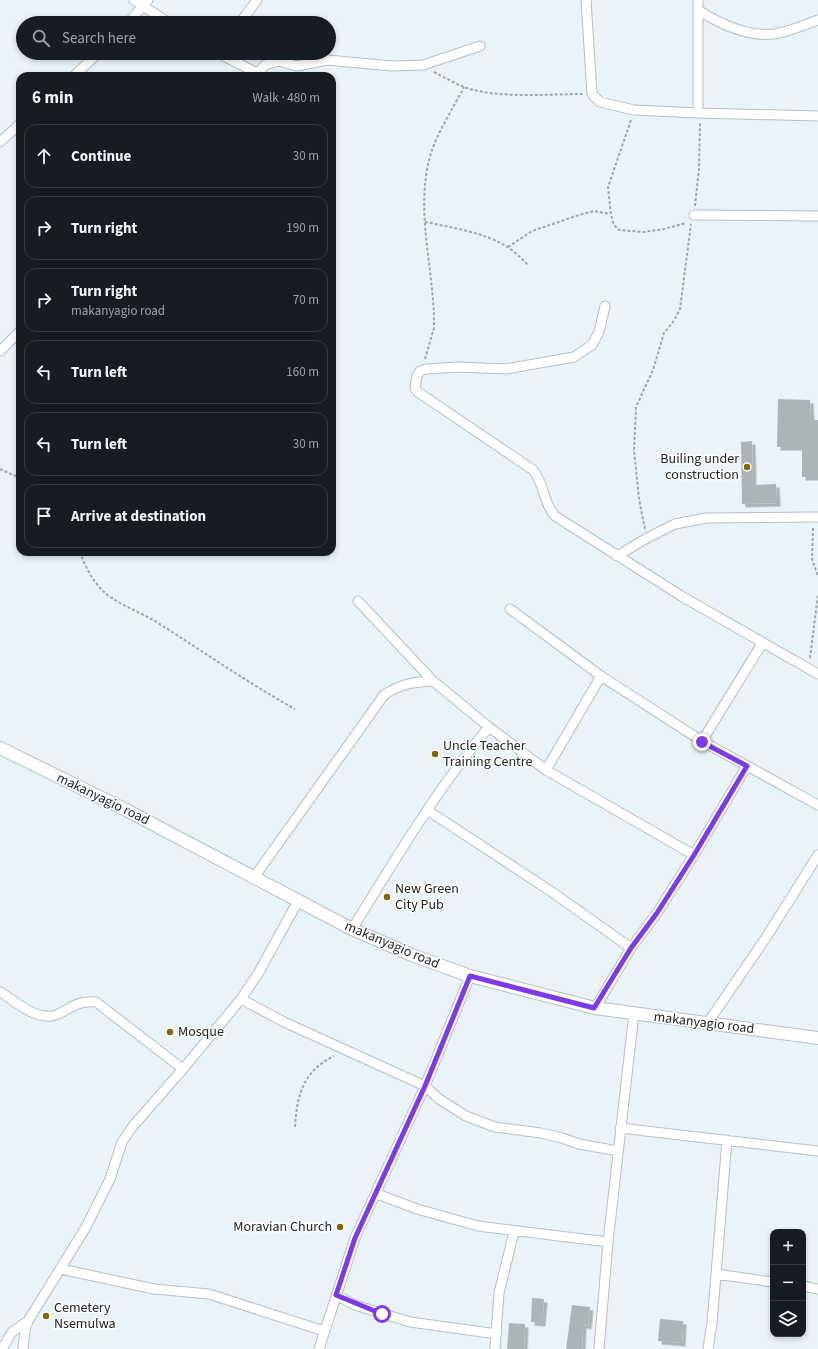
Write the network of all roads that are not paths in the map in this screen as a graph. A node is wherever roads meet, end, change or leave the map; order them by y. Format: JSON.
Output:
{"nodes":[{"id":1,"x":134,"y":0,"type":"edge"},
{"id":2,"x":257,"y":0,"type":"edge"},
{"id":3,"x":586,"y":0,"type":"edge"},
{"id":4,"x":698,"y":0,"type":"edge"},
{"id":5,"x":145,"y":3,"type":"edge"},
{"id":6,"x":698,"y":10,"type":"junction"},
{"id":7,"x":134,"y":16,"type":"edge"},
{"id":8,"x":161,"y":16,"type":"edge"},
{"id":9,"x":245,"y":16,"type":"edge"},
{"id":10,"x":818,"y":20,"type":"edge"},
{"id":11,"x":480,"y":46,"type":"dead end"},
{"id":12,"x":91,"y":60,"type":"edge"},
{"id":13,"x":231,"y":60,"type":"edge"},
{"id":14,"x":327,"y":60,"type":"edge"},
{"id":15,"x":327,"y":60,"type":"edge"},
{"id":16,"x":78,"y":72,"type":"edge"},
{"id":17,"x":252,"y":72,"type":"edge"},
{"id":18,"x":258,"y":72,"type":"edge"},
{"id":19,"x":699,"y":114,"type":"junction"},
{"id":20,"x":818,"y":116,"type":"edge"},
{"id":21,"x":16,"y":128,"type":"edge"},
{"id":22,"x":0,"y":142,"type":"edge"},
{"id":23,"x":694,"y":215,"type":"road end"},
{"id":24,"x":818,"y":216,"type":"edge"},
{"id":25,"x":605,"y":306,"type":"dead end"},
{"id":26,"x":16,"y":336,"type":"edge"},
{"id":27,"x":0,"y":351,"type":"edge"},
{"id":28,"x":816,"y":517,"type":"edge"},
{"id":29,"x":617,"y":556,"type":"junction"},
{"id":30,"x":358,"y":601,"type":"dead end"},
{"id":31,"x":510,"y":610,"type":"dead end"},
{"id":32,"x":763,"y":642,"type":"junction"},
{"id":33,"x":818,"y":674,"type":"edge"},
{"id":34,"x":601,"y":676,"type":"junction"},
{"id":35,"x":432,"y":680,"type":"junction"},
{"id":36,"x":489,"y":727,"type":"junction"},
{"id":37,"x":702,"y":742,"type":"junction"},
{"id":38,"x":0,"y":748,"type":"edge"},
{"id":39,"x":747,"y":766,"type":"junction"},
{"id":40,"x":546,"y":770,"type":"junction"},
{"id":41,"x":818,"y":804,"type":"edge"},
{"id":42,"x":427,"y":810,"type":"junction"},
{"id":43,"x":694,"y":855,"type":"junction"},
{"id":44,"x":818,"y":856,"type":"edge"},
{"id":45,"x":255,"y":876,"type":"junction"},
{"id":46,"x":298,"y":901,"type":"junction"},
{"id":47,"x":352,"y":929,"type":"junction"},
{"id":48,"x":631,"y":948,"type":"junction"},
{"id":49,"x":470,"y":976,"type":"junction"},
{"id":50,"x":0,"y":992,"type":"edge"},
{"id":51,"x":241,"y":999,"type":"junction"},
{"id":52,"x":594,"y":1008,"type":"junction"},
{"id":53,"x":634,"y":1013,"type":"junction"},
{"id":54,"x":707,"y":1024,"type":"junction"},
{"id":55,"x":818,"y":1038,"type":"edge"},
{"id":56,"x":183,"y":1070,"type":"junction"},
{"id":57,"x":425,"y":1086,"type":"junction"},
{"id":58,"x":620,"y":1128,"type":"junction"},
{"id":59,"x":727,"y":1140,"type":"junction"},
{"id":60,"x":618,"y":1151,"type":"junction"},
{"id":61,"x":818,"y":1151,"type":"edge"},
{"id":62,"x":377,"y":1194,"type":"junction"},
{"id":63,"x":514,"y":1232,"type":"junction"},
{"id":64,"x":608,"y":1242,"type":"junction"},
{"id":65,"x":62,"y":1269,"type":"junction"},
{"id":66,"x":716,"y":1274,"type":"junction"},
{"id":67,"x":770,"y":1282,"type":"edge"},
{"id":68,"x":806,"y":1287,"type":"edge"},
{"id":69,"x":818,"y":1289,"type":"edge"},
{"id":70,"x":336,"y":1295,"type":"junction"},
{"id":71,"x":28,"y":1321,"type":"junction"},
{"id":72,"x":324,"y":1331,"type":"junction"},
{"id":73,"x":496,"y":1334,"type":"junction"},
{"id":74,"x":2,"y":1349,"type":"edge"},
{"id":75,"x":23,"y":1349,"type":"edge"},
{"id":76,"x":319,"y":1349,"type":"edge"},
{"id":77,"x":495,"y":1349,"type":"edge"},
{"id":78,"x":599,"y":1349,"type":"edge"},
{"id":79,"x":708,"y":1349,"type":"edge"}],
"edges":[{"from":1,"to":5,"type":"street"},
{"from":2,"to":9,"type":"street"},
{"from":3,"to":19,"type":"street"},
{"from":4,"to":6,"type":"street"},
{"from":5,"to":7,"type":"street"},
{"from":5,"to":8,"type":"street"},
{"from":6,"to":10,"type":"street"},
{"from":6,"to":19,"type":"street"},
{"from":11,"to":14,"type":"street"},
{"from":12,"to":16,"type":"street"},
{"from":13,"to":17,"type":"street"},
{"from":15,"to":18,"type":"street"},
{"from":19,"to":20,"type":"street"},
{"from":21,"to":22,"type":"street"},
{"from":23,"to":24,"type":"street"},
{"from":25,"to":29,"type":"street"},
{"from":26,"to":27,"type":"street"},
{"from":28,"to":29,"type":"street"},
{"from":29,"to":32,"type":"street"},
{"from":30,"to":35,"type":"street"},
{"from":31,"to":34,"type":"street"},
{"from":32,"to":33,"type":"street"},
{"from":32,"to":37,"type":"street"},
{"from":34,"to":37,"type":"street"},
{"from":34,"to":40,"type":"street"},
{"from":35,"to":36,"type":"street"},
{"from":35,"to":45,"type":"street"},
{"from":36,"to":40,"type":"street"},
{"from":36,"to":42,"type":"street"},
{"from":37,"to":39,"type":"street"},
{"from":38,"to":45,"type":"street","name":"makanyagio road"},
{"from":39,"to":41,"type":"street"},
{"from":39,"to":43,"type":"street"},
{"from":40,"to":43,"type":"street"},
{"from":42,"to":47,"type":"street"},
{"from":42,"to":48,"type":"street"},
{"from":43,"to":48,"type":"street"},
{"from":44,"to":54,"type":"street"},
{"from":45,"to":46,"type":"street","name":"makanyagio road"},
{"from":46,"to":47,"type":"street","name":"makanyagio road"},
{"from":46,"to":51,"type":"street"},
{"from":47,"to":49,"type":"street","name":"makanyagio road"},
{"from":48,"to":52,"type":"street"},
{"from":49,"to":52,"type":"street","name":"makanyagio road"},
{"from":49,"to":57,"type":"street"},
{"from":50,"to":56,"type":"street"},
{"from":51,"to":56,"type":"street"},
{"from":51,"to":57,"type":"street"},
{"from":52,"to":53,"type":"street","name":"makanyagio road"},
{"from":53,"to":54,"type":"street","name":"makanyagio road"},
{"from":53,"to":58,"type":"street"},
{"from":54,"to":55,"type":"street","name":"makanyagio road"},
{"from":56,"to":65,"type":"street"},
{"from":57,"to":60,"type":"street"},
{"from":57,"to":62,"type":"street"},
{"from":58,"to":59,"type":"street"},
{"from":58,"to":60,"type":"street"},
{"from":59,"to":61,"type":"street"},
{"from":59,"to":66,"type":"street"},
{"from":60,"to":64,"type":"street"},
{"from":62,"to":63,"type":"street"},
{"from":62,"to":70,"type":"street"},
{"from":63,"to":64,"type":"street"},
{"from":63,"to":73,"type":"street"},
{"from":64,"to":78,"type":"street"},
{"from":65,"to":71,"type":"street"},
{"from":65,"to":72,"type":"street"},
{"from":66,"to":67,"type":"street"},
{"from":66,"to":79,"type":"street"},
{"from":68,"to":69,"type":"street"},
{"from":70,"to":72,"type":"street"},
{"from":70,"to":73,"type":"street"},
{"from":71,"to":74,"type":"street"},
{"from":71,"to":75,"type":"street"},
{"from":72,"to":76,"type":"street"},
{"from":73,"to":77,"type":"street"}]}
